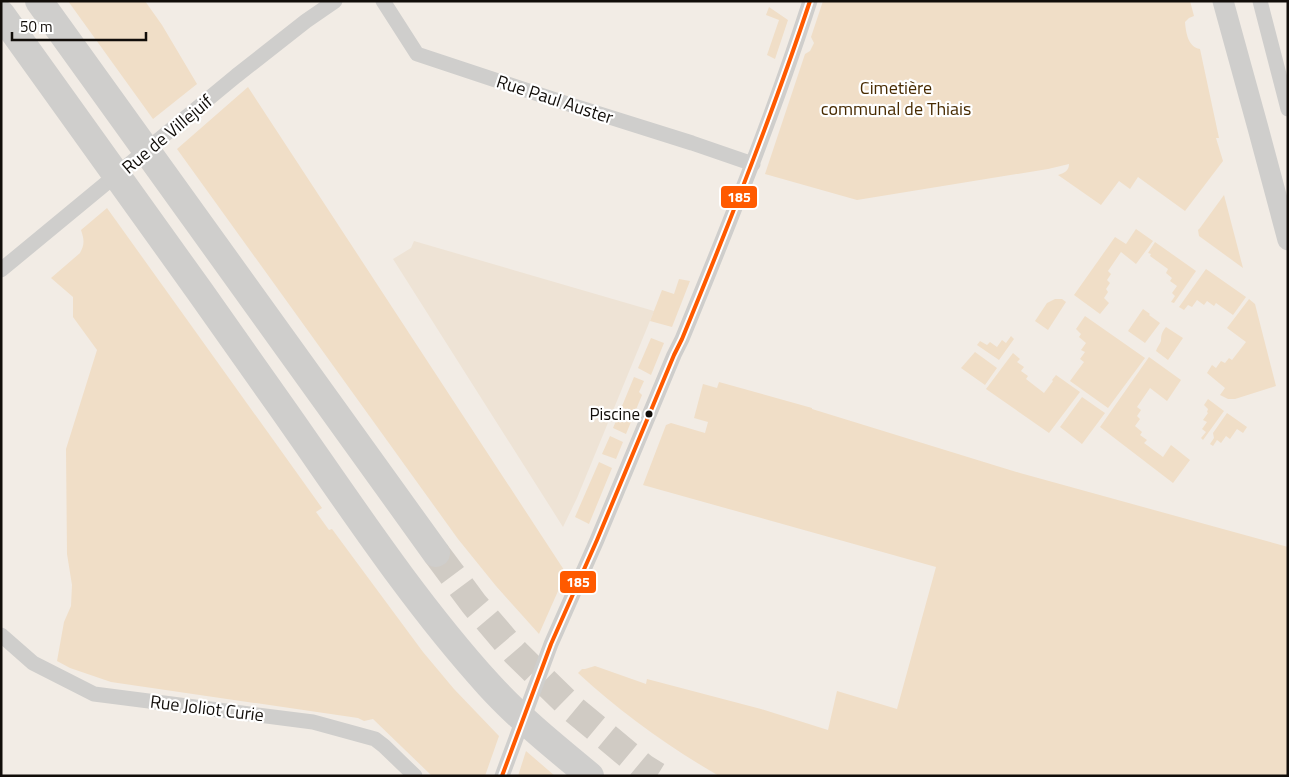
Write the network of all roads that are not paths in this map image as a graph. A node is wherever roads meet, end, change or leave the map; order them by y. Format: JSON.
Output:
{"nodes":[{"id":1,"x":39,"y":1,"type":"edge"},
{"id":2,"x":336,"y":1,"type":"edge"},
{"id":3,"x":383,"y":1,"type":"edge"},
{"id":4,"x":810,"y":1,"type":"edge"},
{"id":5,"x":1223,"y":1,"type":"edge"},
{"id":6,"x":1260,"y":1,"type":"edge"},
{"id":7,"x":318,"y":6,"type":"edge"},
{"id":8,"x":1,"y":14,"type":"edge"},
{"id":9,"x":1288,"y":109,"type":"edge"},
{"id":10,"x":753,"y":164,"type":"junction"},
{"id":11,"x":1288,"y":240,"type":"edge"},
{"id":12,"x":1,"y":270,"type":"edge"},
{"id":13,"x":436,"y":553,"type":"tunnel mouth"},
{"id":14,"x":1,"y":636,"type":"edge"},
{"id":15,"x":415,"y":776,"type":"edge"},
{"id":16,"x":502,"y":776,"type":"edge"},
{"id":17,"x":590,"y":776,"type":"edge"}],
"edges":[{"from":1,"to":13,"type":"highway"},
{"from":2,"to":7,"type":"street","name":"Rue de Villejuif"},
{"from":3,"to":10,"type":"street","name":"Rue Paul Auster"},
{"from":4,"to":10,"type":"street"},
{"from":5,"to":11,"type":"main road"},
{"from":6,"to":9,"type":"street"},
{"from":7,"to":12,"type":"street","name":"Rue de Villejuif"},
{"from":8,"to":17,"type":"highway"},
{"from":10,"to":16,"type":"street"},
{"from":14,"to":15,"type":"street","name":"Rue Joliot Curie"}]}
